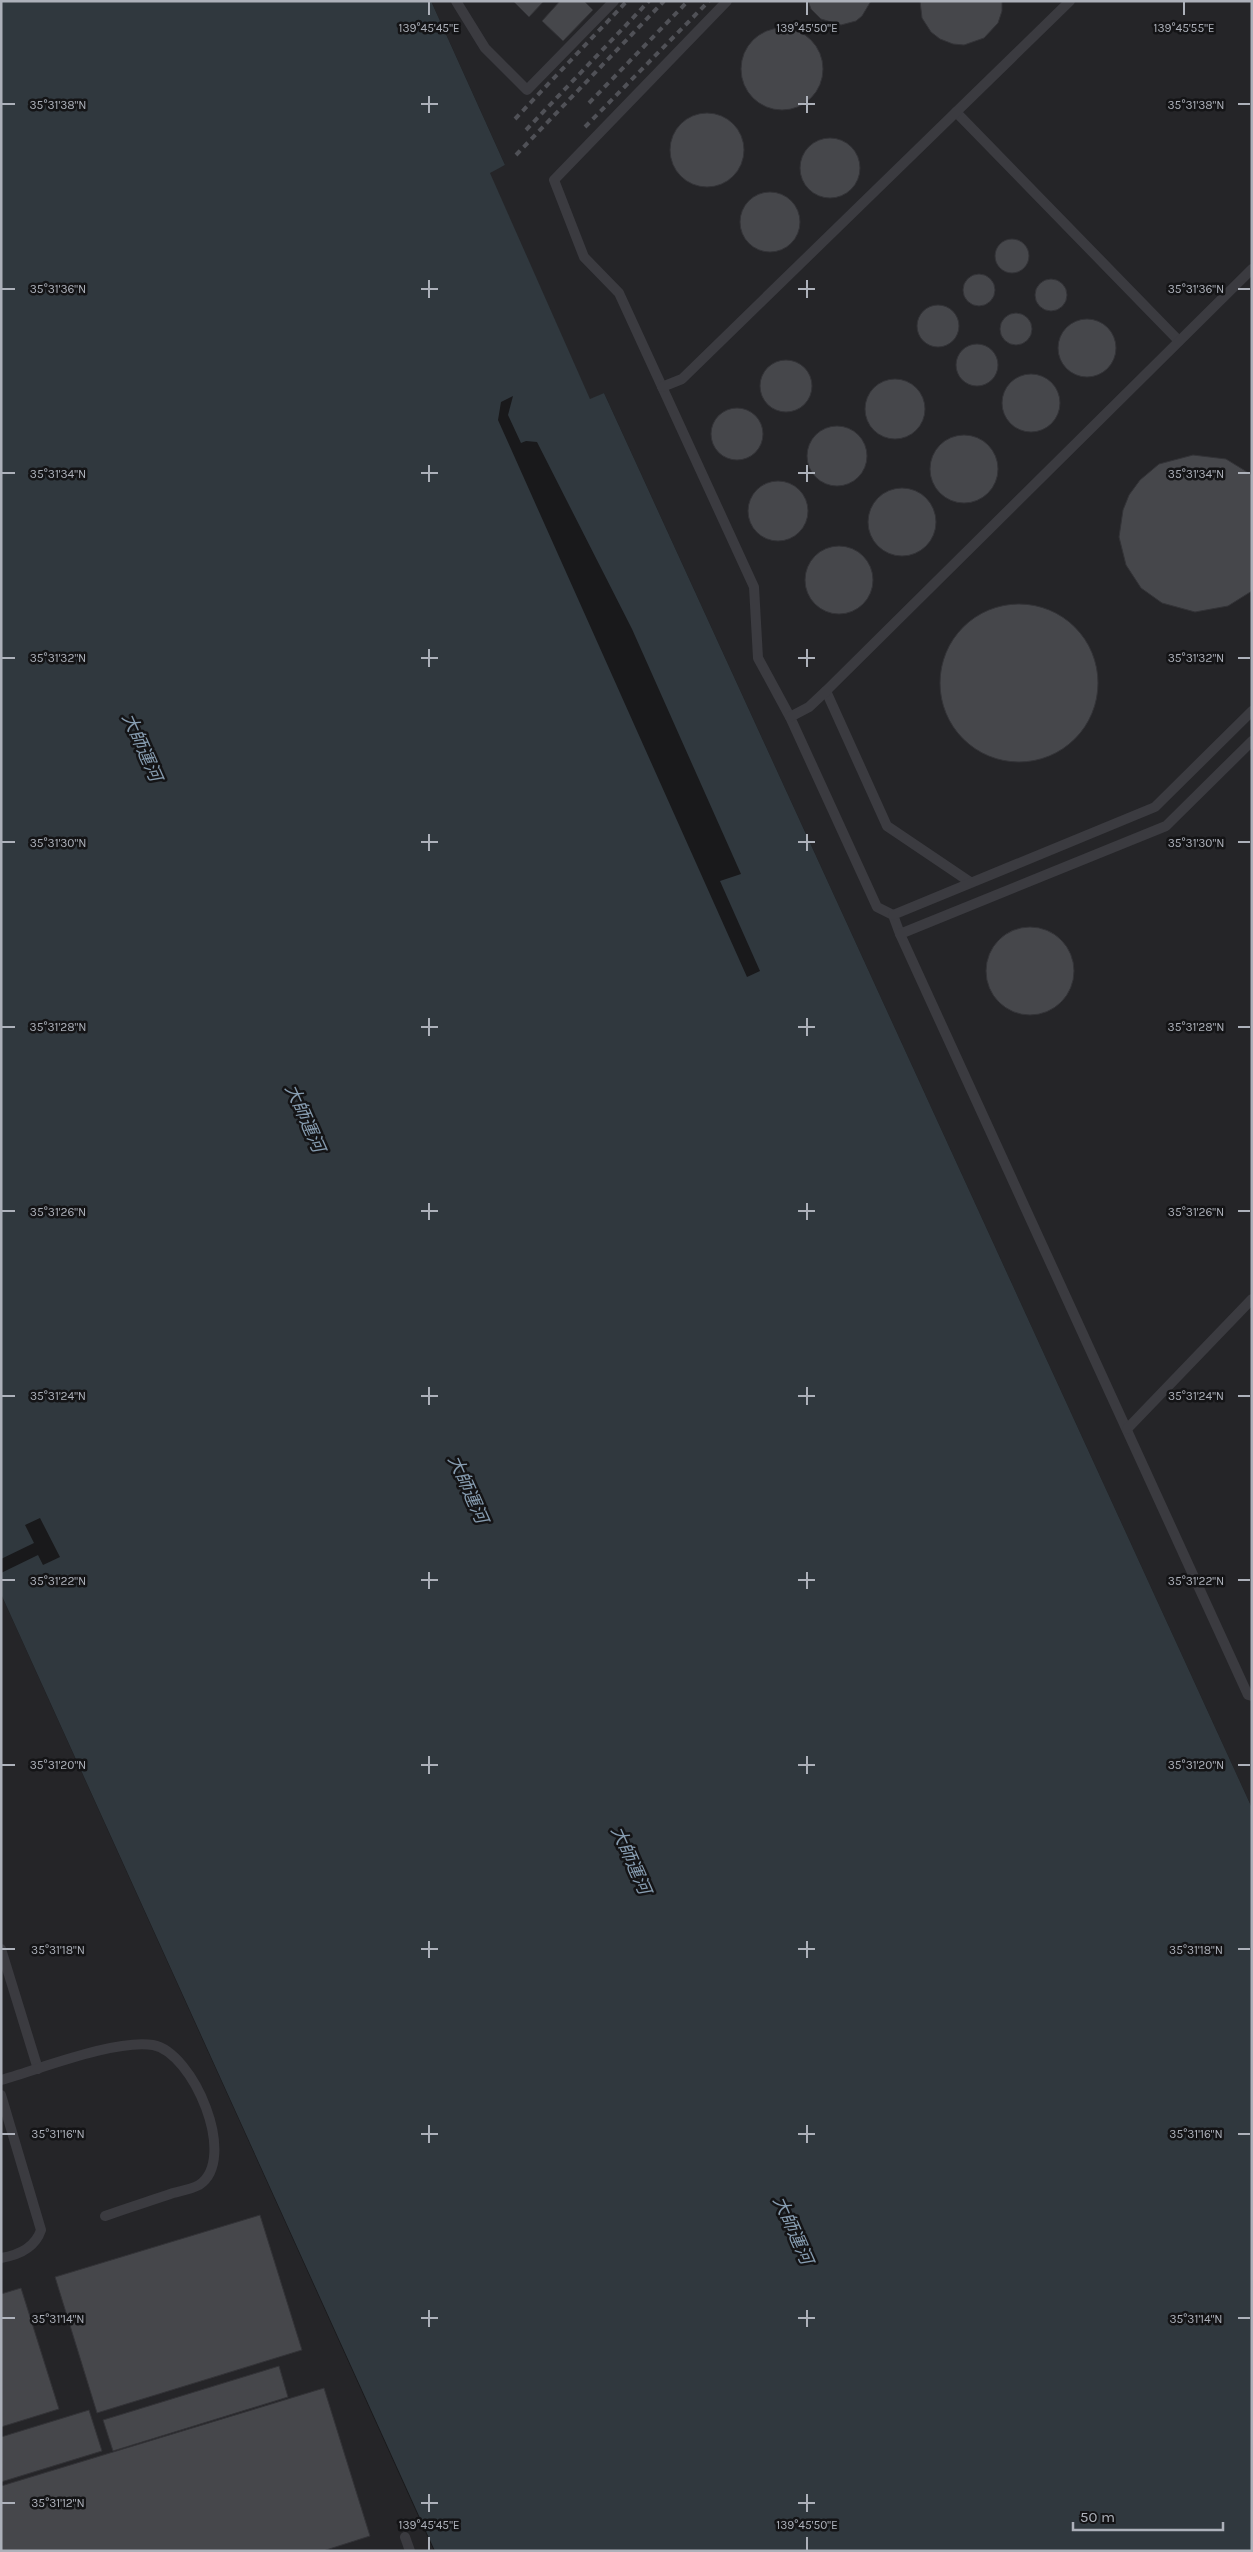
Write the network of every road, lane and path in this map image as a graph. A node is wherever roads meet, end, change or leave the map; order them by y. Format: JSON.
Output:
{"nodes":[{"id":1,"x":456,"y":1,"type":"edge"},
{"id":2,"x":614,"y":1,"type":"edge"},
{"id":3,"x":727,"y":1,"type":"edge"},
{"id":4,"x":1070,"y":1,"type":"edge"},
{"id":5,"x":956,"y":112,"type":"junction"},
{"id":6,"x":1252,"y":269,"type":"edge"},
{"id":7,"x":1179,"y":341,"type":"junction"},
{"id":8,"x":662,"y":387,"type":"junction"},
{"id":9,"x":826,"y":691,"type":"junction"},
{"id":10,"x":1252,"y":711,"type":"edge"},
{"id":11,"x":790,"y":717,"type":"junction"},
{"id":12,"x":1252,"y":741,"type":"edge"},
{"id":13,"x":970,"y":882,"type":"junction"},
{"id":14,"x":893,"y":915,"type":"junction"},
{"id":15,"x":900,"y":934,"type":"junction"},
{"id":16,"x":1252,"y":1299,"type":"edge"},
{"id":17,"x":1127,"y":1429,"type":"junction"},
{"id":18,"x":1252,"y":1696,"type":"edge"},
{"id":19,"x":1,"y":1949,"type":"edge"},
{"id":20,"x":38,"y":2069,"type":"junction"},
{"id":21,"x":1,"y":2080,"type":"edge"},
{"id":22,"x":1,"y":2095,"type":"edge"},
{"id":23,"x":104,"y":2216,"type":"dead end"},
{"id":24,"x":1,"y":2258,"type":"edge"},
{"id":25,"x":405,"y":2537,"type":"dead end"},
{"id":26,"x":410,"y":2551,"type":"edge"}],
"edges":[{"from":1,"to":2,"type":"lane"},
{"from":3,"to":8,"type":"lane"},
{"from":4,"to":5,"type":"lane"},
{"from":5,"to":7,"type":"lane"},
{"from":5,"to":8,"type":"lane"},
{"from":6,"to":7,"type":"lane"},
{"from":7,"to":9,"type":"lane"},
{"from":8,"to":11,"type":"lane"},
{"from":9,"to":11,"type":"lane"},
{"from":9,"to":13,"type":"lane"},
{"from":10,"to":13,"type":"lane"},
{"from":11,"to":14,"type":"lane"},
{"from":12,"to":15,"type":"lane"},
{"from":13,"to":14,"type":"lane"},
{"from":14,"to":15,"type":"lane"},
{"from":15,"to":17,"type":"lane"},
{"from":16,"to":17,"type":"lane"},
{"from":17,"to":18,"type":"lane"},
{"from":19,"to":20,"type":"lane"},
{"from":20,"to":21,"type":"lane"},
{"from":20,"to":23,"type":"lane"},
{"from":22,"to":24,"type":"lane"},
{"from":25,"to":26,"type":"lane"}]}
